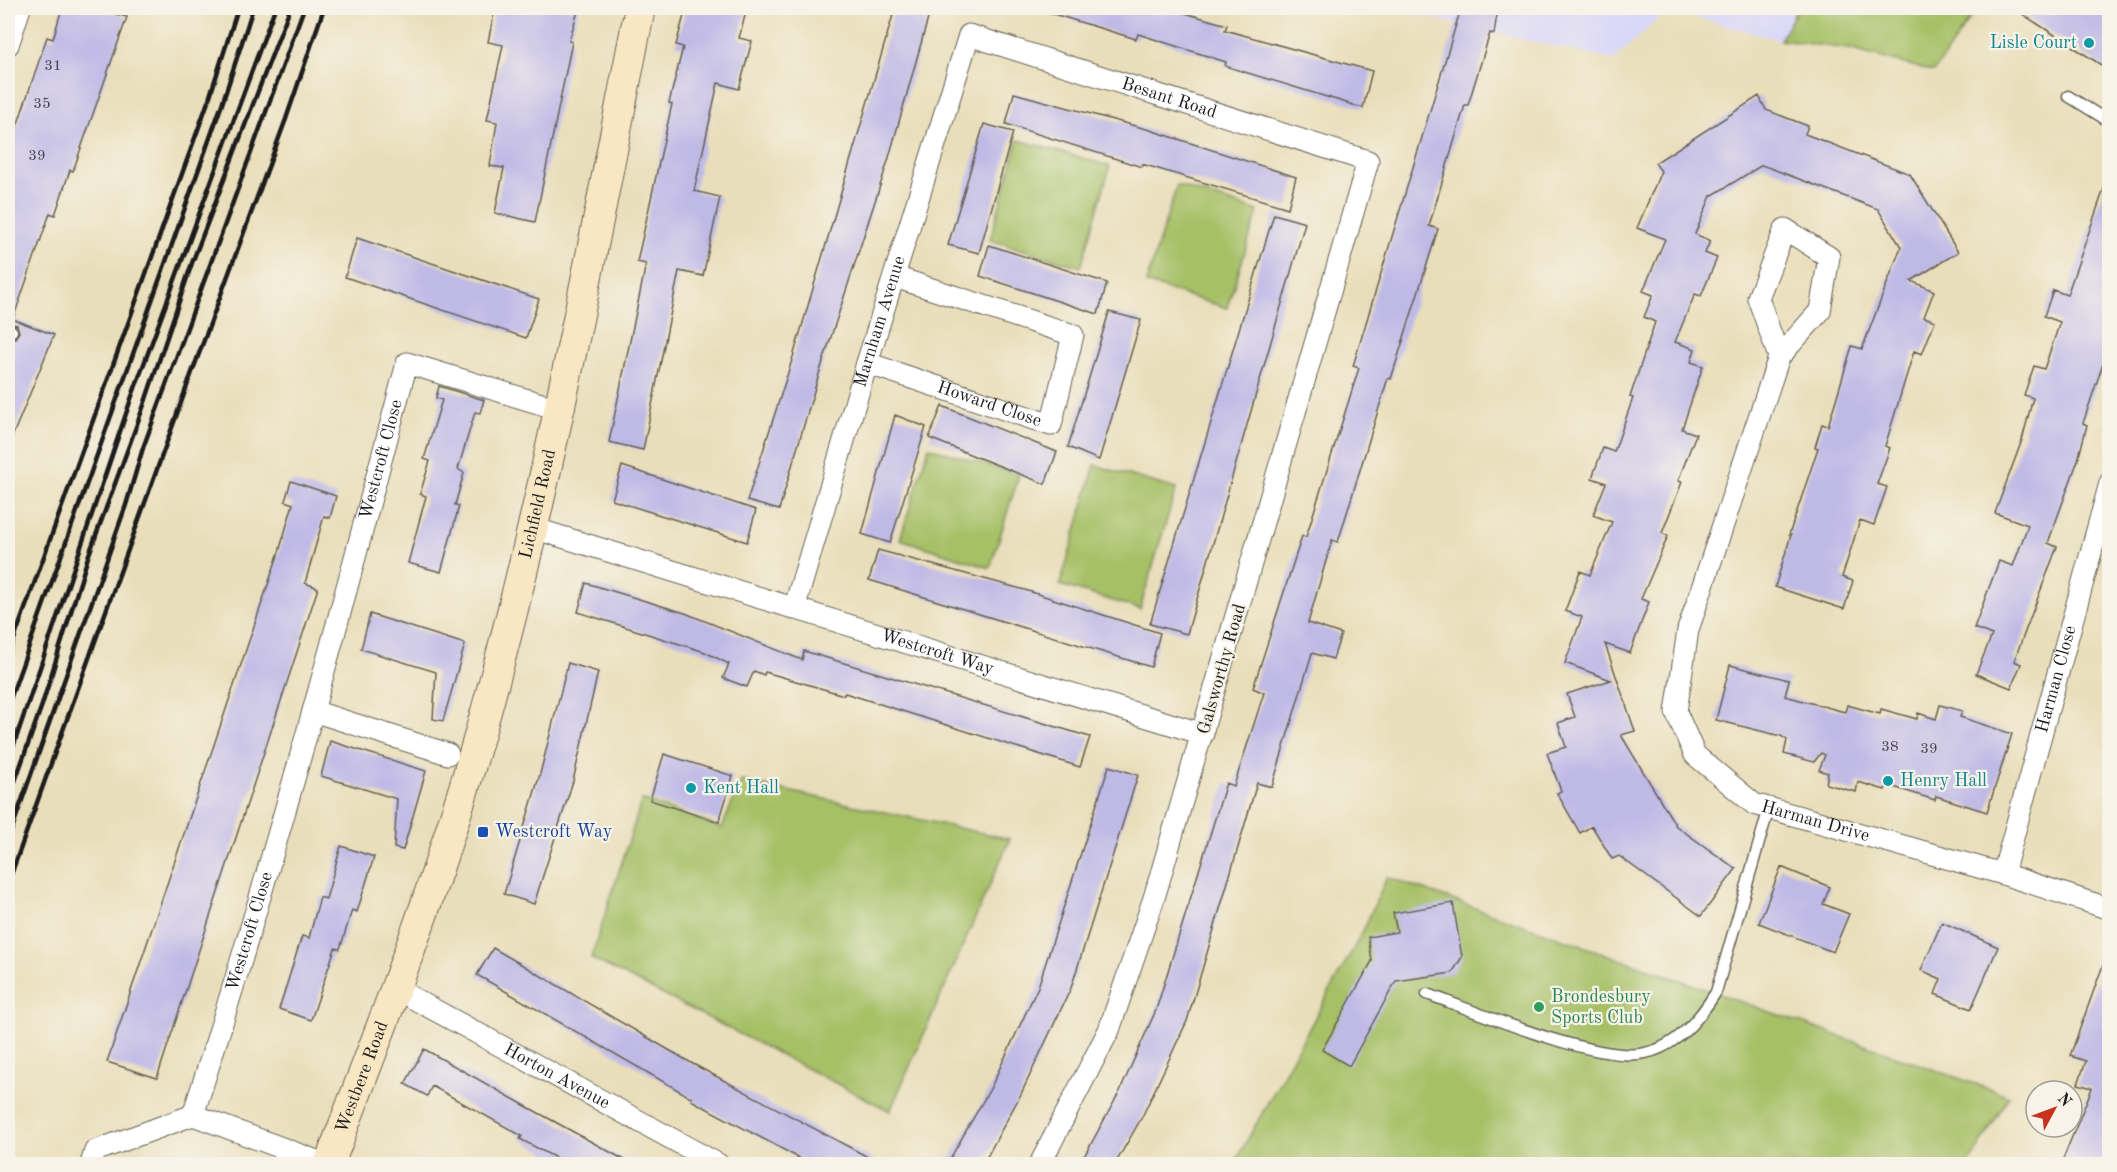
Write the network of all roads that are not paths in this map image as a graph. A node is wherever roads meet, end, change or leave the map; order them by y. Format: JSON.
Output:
{"nodes":[{"id":1,"x":20,"y":8,"type":"edge"},
{"id":2,"x":640,"y":8,"type":"edge"},
{"id":3,"x":969,"y":34,"type":"joint"},
{"id":4,"x":8,"y":45,"type":"edge"},
{"id":5,"x":2068,"y":96,"type":"dead end"},
{"id":6,"x":2109,"y":122,"type":"edge"},
{"id":7,"x":1368,"y":161,"type":"joint"},
{"id":8,"x":895,"y":277,"type":"junction"},
{"id":9,"x":1779,"y":357,"type":"junction"},
{"id":10,"x":867,"y":363,"type":"junction"},
{"id":11,"x":561,"y":410,"type":"junction"},
{"id":12,"x":2109,"y":483,"type":"edge"},
{"id":13,"x":533,"y":528,"type":"junction"},
{"id":14,"x":794,"y":609,"type":"junction"},
{"id":15,"x":313,"y":711,"type":"junction"},
{"id":16,"x":1203,"y":735,"type":"junction"},
{"id":17,"x":448,"y":754,"type":"dead end"},
{"id":18,"x":1769,"y":808,"type":"junction"},
{"id":19,"x":2003,"y":874,"type":"junction"},
{"id":20,"x":2109,"y":909,"type":"edge"},
{"id":21,"x":396,"y":989,"type":"junction"},
{"id":22,"x":1427,"y":994,"type":"dead end"},
{"id":23,"x":193,"y":1115,"type":"junction"},
{"id":24,"x":91,"y":1164,"type":"edge"},
{"id":25,"x":327,"y":1164,"type":"edge"},
{"id":26,"x":718,"y":1164,"type":"edge"},
{"id":27,"x":1040,"y":1164,"type":"edge"}],
"edges":[{"from":1,"to":4,"type":"street"},
{"from":2,"to":11,"type":"street","name":"Lichfield Road"},
{"from":3,"to":7,"type":"street","name":"Besant Road"},
{"from":3,"to":8,"type":"street","name":"Marnham Avenue"},
{"from":5,"to":6,"type":"lane"},
{"from":7,"to":16,"type":"street","name":"Galsworthy Road"},
{"from":8,"to":10,"type":"street","name":"Marnham Avenue"},
{"from":8,"to":10,"type":"street","name":"Howard Close"},
{"from":9,"to":9,"type":"street","name":"Harman Drive"},
{"from":9,"to":18,"type":"street","name":"Harman Drive"},
{"from":10,"to":14,"type":"street","name":"Marnham Avenue"},
{"from":11,"to":13,"type":"street","name":"Lichfield Road"},
{"from":11,"to":15,"type":"street","name":"Westcroft Close"},
{"from":12,"to":19,"type":"street","name":"Harman Close"},
{"from":13,"to":14,"type":"street","name":"Westcroft Way"},
{"from":13,"to":21,"type":"street","name":"Lichfield Road"},
{"from":14,"to":16,"type":"street","name":"Westcroft Way"},
{"from":15,"to":17,"type":"street"},
{"from":15,"to":23,"type":"street","name":"Westcroft Close"},
{"from":16,"to":27,"type":"street","name":"Galsworthy Road"},
{"from":18,"to":19,"type":"street","name":"Harman Drive"},
{"from":18,"to":22,"type":"lane"},
{"from":19,"to":20,"type":"street","name":"Harman Drive"},
{"from":21,"to":25,"type":"street","name":"Westbere Road"},
{"from":21,"to":26,"type":"street","name":"Horton Avenue"},
{"from":23,"to":24,"type":"street"},
{"from":23,"to":25,"type":"street"}]}
